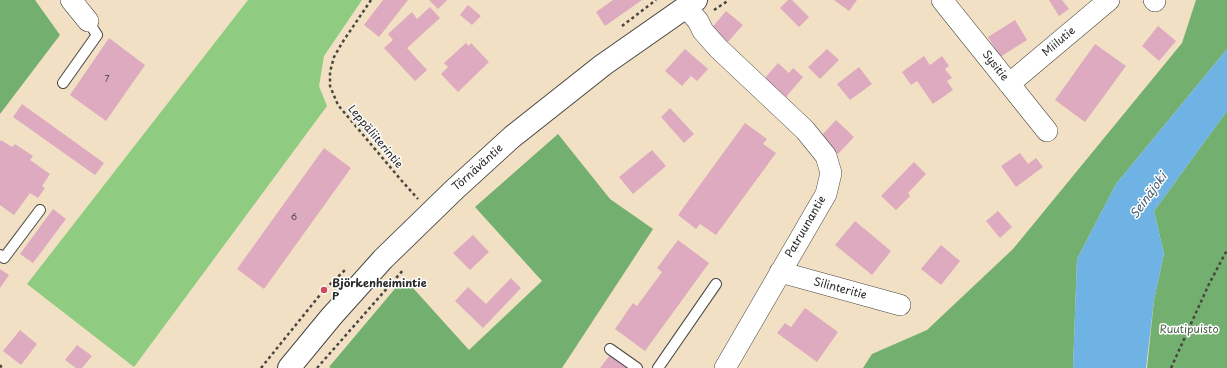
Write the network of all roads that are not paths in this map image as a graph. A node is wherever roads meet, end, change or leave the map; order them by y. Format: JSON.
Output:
{"nodes":[{"id":1,"x":71,"y":0,"type":"edge"},
{"id":2,"x":942,"y":0,"type":"edge"},
{"id":3,"x":1109,"y":0,"type":"edge"},
{"id":4,"x":694,"y":10,"type":"edge"},
{"id":5,"x":88,"y":21,"type":"joint"},
{"id":6,"x":63,"y":83,"type":"dead end"},
{"id":7,"x":1009,"y":84,"type":"junction"},
{"id":8,"x":1047,"y":130,"type":"dead end"},
{"id":9,"x":40,"y":210,"type":"dead end"},
{"id":10,"x":0,"y":254,"type":"edge"},
{"id":11,"x":780,"y":272,"type":"junction"},
{"id":12,"x":716,"y":284,"type":"dead end"},
{"id":13,"x":900,"y":305,"type":"dead end"},
{"id":14,"x":610,"y":349,"type":"dead end"},
{"id":15,"x":289,"y":368,"type":"edge"},
{"id":16,"x":637,"y":368,"type":"edge"},
{"id":17,"x":658,"y":368,"type":"edge"},
{"id":18,"x":725,"y":368,"type":"edge"}],
"edges":[{"from":1,"to":5,"type":"street"},
{"from":2,"to":7,"type":"street","name":"Sysitie"},
{"from":3,"to":7,"type":"street","name":"Miilutie"},
{"from":4,"to":11,"type":"street","name":"Patruunantie"},
{"from":4,"to":15,"type":"main road","name":"Törnäväntie"},
{"from":5,"to":6,"type":"lane"},
{"from":7,"to":8,"type":"street","name":"Sysitie"},
{"from":9,"to":10,"type":"lane"},
{"from":11,"to":13,"type":"street","name":"Silinteritie"},
{"from":11,"to":18,"type":"street","name":"Patruunantie"},
{"from":12,"to":17,"type":"lane"},
{"from":14,"to":16,"type":"lane"}]}
